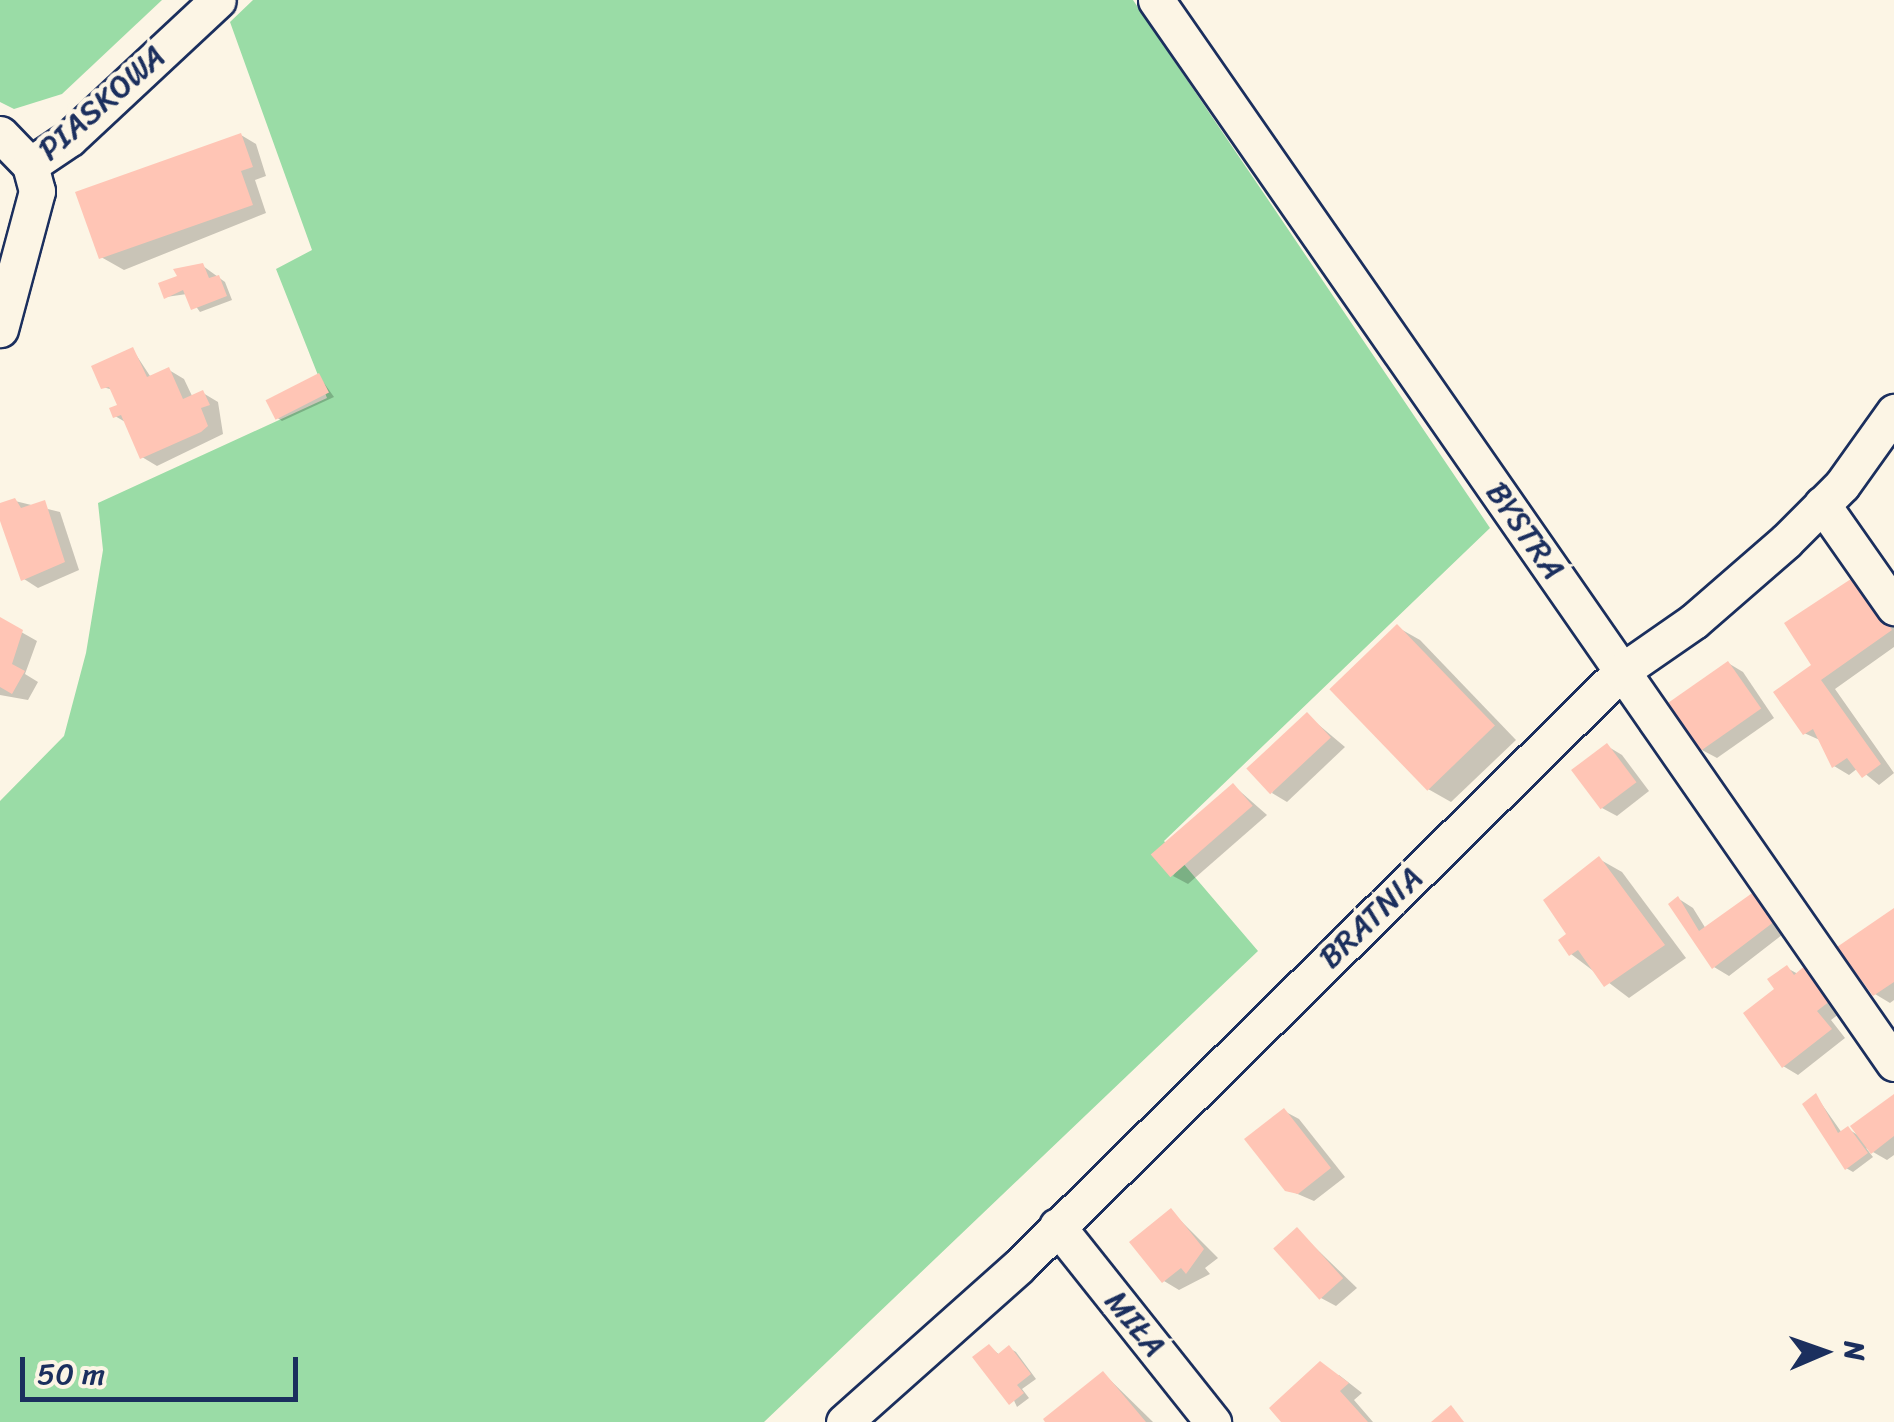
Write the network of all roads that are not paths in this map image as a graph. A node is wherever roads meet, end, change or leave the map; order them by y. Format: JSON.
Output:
{"nodes":[{"id":1,"x":218,"y":0,"type":"edge"},
{"id":2,"x":1156,"y":0,"type":"edge"},
{"id":3,"x":0,"y":134,"type":"edge"},
{"id":4,"x":30,"y":164,"type":"junction"},
{"id":5,"x":0,"y":329,"type":"edge"},
{"id":6,"x":1894,"y":412,"type":"edge"},
{"id":7,"x":1822,"y":504,"type":"junction"},
{"id":8,"x":1894,"y":607,"type":"edge"},
{"id":9,"x":1622,"y":671,"type":"junction"},
{"id":10,"x":1894,"y":1062,"type":"edge"},
{"id":11,"x":1057,"y":1226,"type":"junction"},
{"id":12,"x":844,"y":1422,"type":"edge"},
{"id":13,"x":1213,"y":1422,"type":"edge"}],
"edges":[{"from":1,"to":4,"type":"street","name":"PIASKOWA"},
{"from":2,"to":9,"type":"street","name":"BYSTRA"},
{"from":3,"to":4,"type":"street","name":"PIASKOWA"},
{"from":4,"to":5,"type":"street","name":"PIASKOWA"},
{"from":6,"to":7,"type":"street","name":"BRATNIA"},
{"from":7,"to":8,"type":"street"},
{"from":7,"to":9,"type":"street","name":"BRATNIA"},
{"from":9,"to":10,"type":"street","name":"BYSTRA"},
{"from":9,"to":11,"type":"street","name":"BRATNIA"},
{"from":11,"to":12,"type":"street","name":"BRATNIA"},
{"from":11,"to":13,"type":"street","name":"MIŁA"}]}
